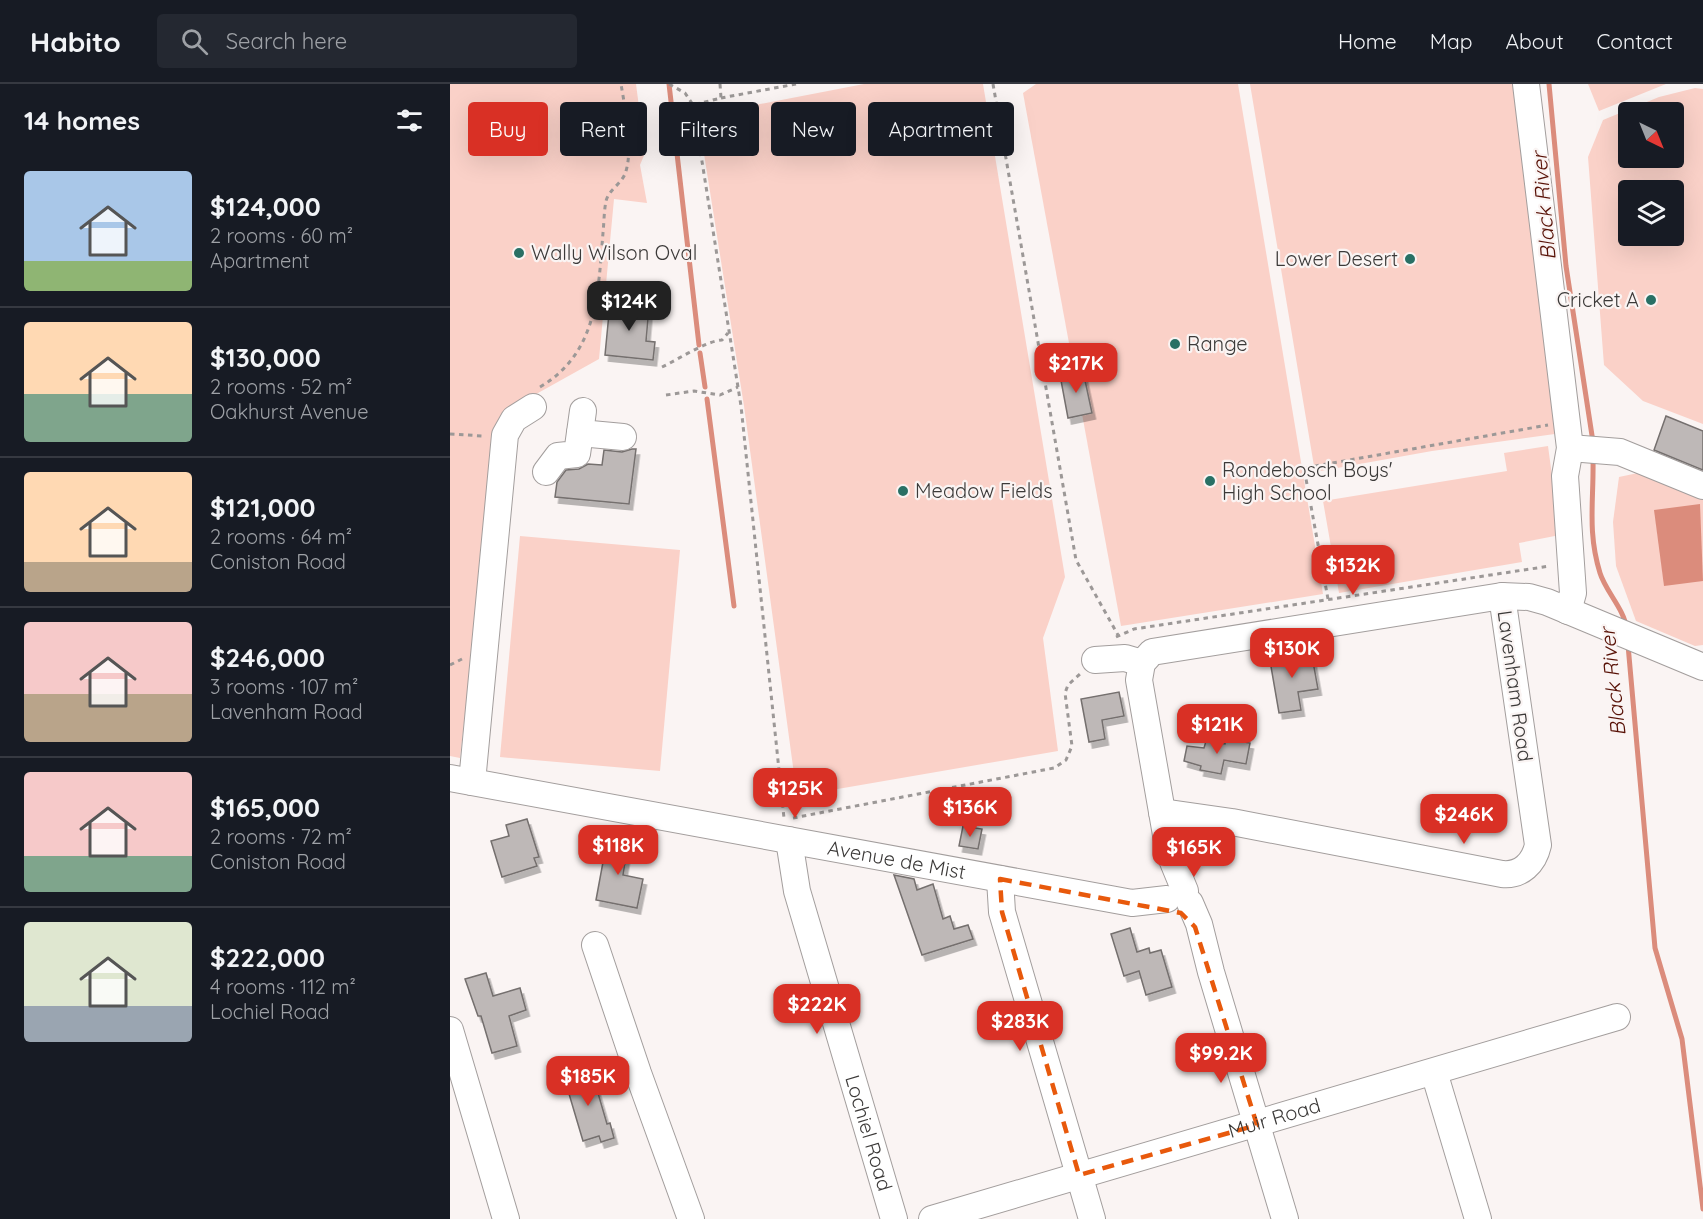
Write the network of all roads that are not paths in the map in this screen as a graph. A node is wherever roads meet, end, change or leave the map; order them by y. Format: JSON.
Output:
{"nodes":[{"id":1,"x":1526,"y":84,"type":"edge"},
{"id":2,"x":536,"y":397,"type":"road end"},
{"id":3,"x":623,"y":437,"type":"dead end"},
{"id":4,"x":1589,"y":449,"type":"junction"},
{"id":5,"x":546,"y":472,"type":"dead end"},
{"id":6,"x":1703,"y":486,"type":"edge"},
{"id":7,"x":1502,"y":596,"type":"junction"},
{"id":8,"x":1568,"y":611,"type":"junction"},
{"id":9,"x":1095,"y":660,"type":"dead end"},
{"id":10,"x":1142,"y":663,"type":"junction"},
{"id":11,"x":1703,"y":667,"type":"edge"},
{"id":12,"x":461,"y":780,"type":"edge"},
{"id":13,"x":1161,"y":812,"type":"junction"},
{"id":14,"x":786,"y":830,"type":"junction"},
{"id":15,"x":1000,"y":879,"type":"junction"},
{"id":16,"x":1178,"y":902,"type":"junction"},
{"id":17,"x":596,"y":945,"type":"dead end"},
{"id":18,"x":1617,"y":1017,"type":"dead end"},
{"id":19,"x":450,"y":1030,"type":"edge"},
{"id":20,"x":1434,"y":1072,"type":"junction"},
{"id":21,"x":1257,"y":1125,"type":"junction"},
{"id":22,"x":1079,"y":1175,"type":"junction"},
{"id":23,"x":506,"y":1219,"type":"edge"},
{"id":24,"x":691,"y":1219,"type":"edge"},
{"id":25,"x":894,"y":1219,"type":"edge"},
{"id":26,"x":932,"y":1219,"type":"edge"},
{"id":27,"x":1092,"y":1219,"type":"edge"},
{"id":28,"x":1285,"y":1219,"type":"edge"},
{"id":29,"x":1478,"y":1219,"type":"edge"}],
"edges":[{"from":1,"to":4,"type":"street"},
{"from":2,"to":12,"type":"street"},
{"from":3,"to":5,"type":"street"},
{"from":4,"to":6,"type":"street"},
{"from":4,"to":8,"type":"street"},
{"from":7,"to":8,"type":"street"},
{"from":7,"to":10,"type":"street"},
{"from":7,"to":13,"type":"street","name":"Lavenham Road"},
{"from":8,"to":11,"type":"street"},
{"from":9,"to":10,"type":"street"},
{"from":10,"to":13,"type":"street"},
{"from":12,"to":14,"type":"street","name":"Avenue de Mist"},
{"from":13,"to":16,"type":"street"},
{"from":14,"to":15,"type":"street","name":"Avenue de Mist"},
{"from":14,"to":25,"type":"street","name":"Lochiel Road"},
{"from":15,"to":16,"type":"street","name":"Avenue de Mist"},
{"from":15,"to":22,"type":"street"},
{"from":16,"to":21,"type":"street"},
{"from":17,"to":24,"type":"street"},
{"from":18,"to":20,"type":"street","name":"Muir Road"},
{"from":19,"to":23,"type":"street"},
{"from":20,"to":21,"type":"street","name":"Muir Road"},
{"from":20,"to":29,"type":"street"},
{"from":21,"to":22,"type":"street","name":"Muir Road"},
{"from":21,"to":28,"type":"street"},
{"from":22,"to":26,"type":"street","name":"Muir Road"},
{"from":22,"to":27,"type":"street"}]}
